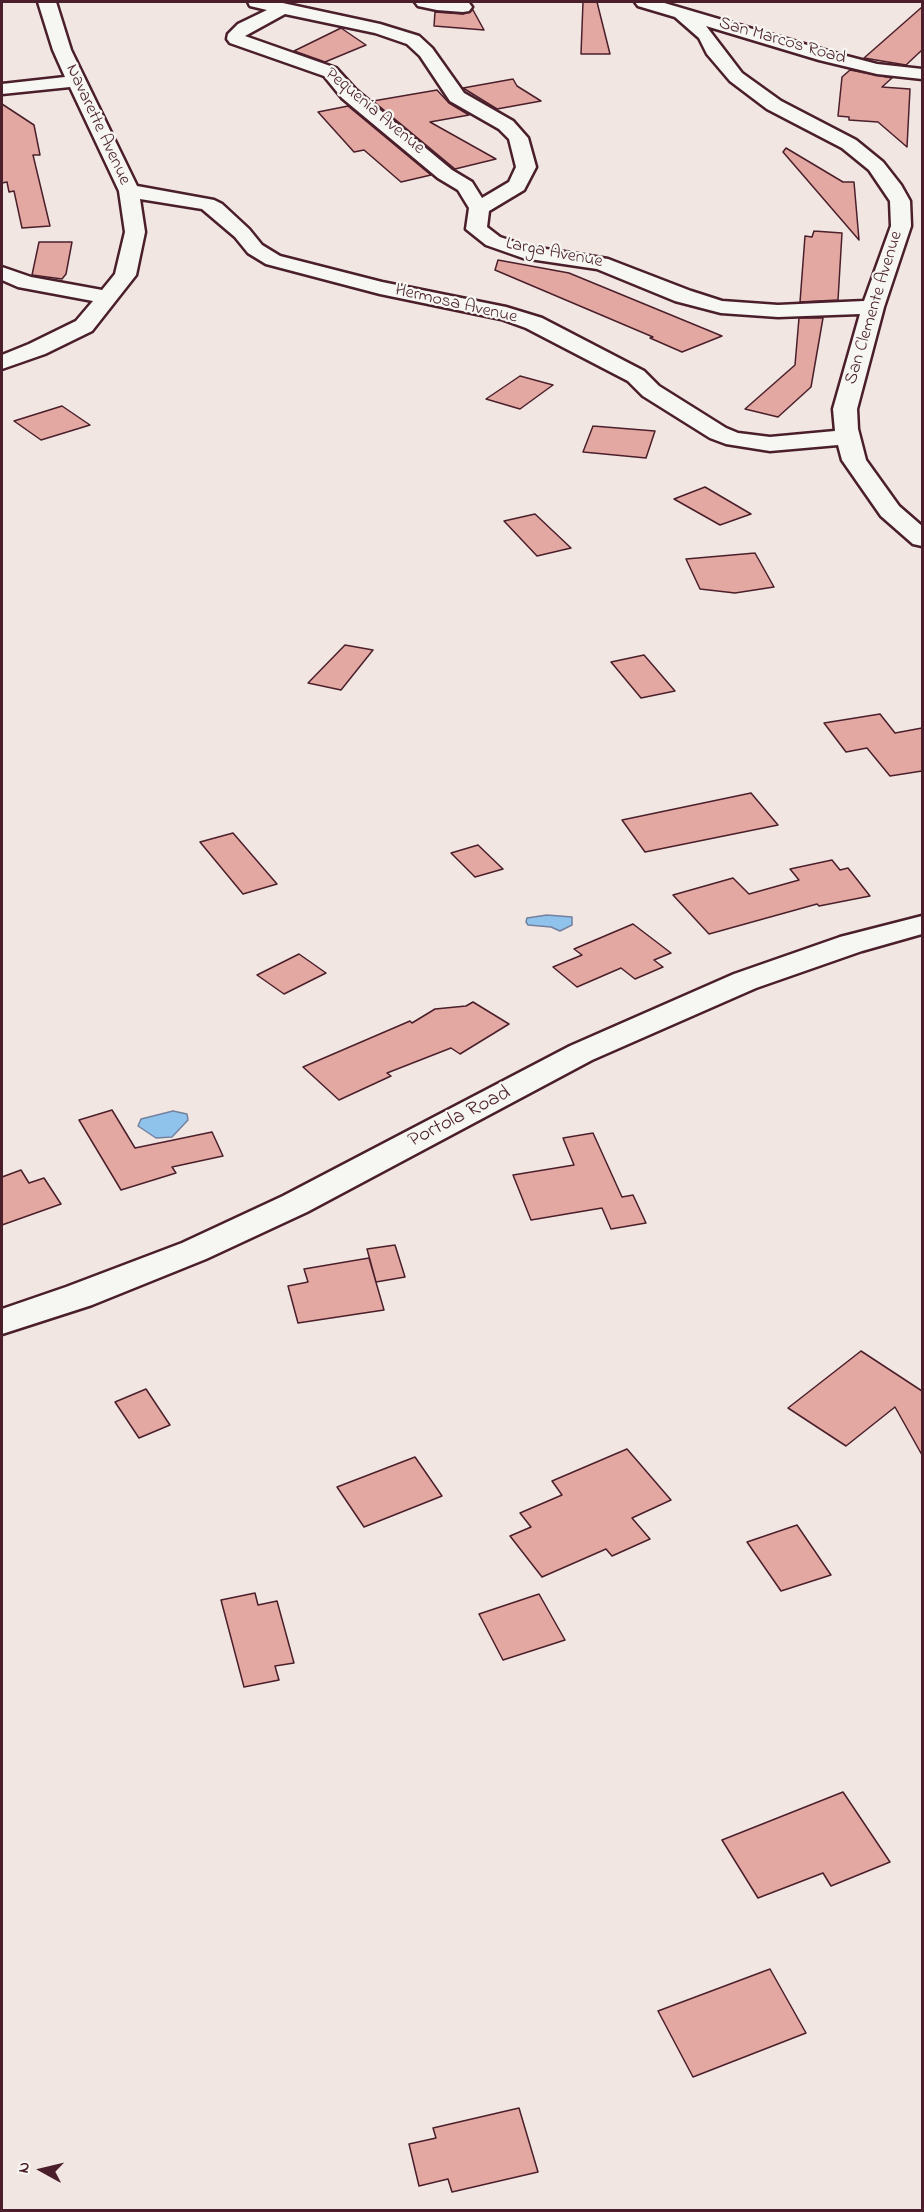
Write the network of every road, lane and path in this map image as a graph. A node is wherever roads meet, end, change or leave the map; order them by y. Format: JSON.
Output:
{"nodes":[{"id":1,"x":47,"y":2,"type":"edge"},
{"id":2,"x":256,"y":2,"type":"edge"},
{"id":3,"x":424,"y":2,"type":"edge"},
{"id":4,"x":644,"y":2,"type":"edge"},
{"id":5,"x":463,"y":7,"type":"dead end"},
{"id":6,"x":281,"y":9,"type":"junction"},
{"id":7,"x":680,"y":12,"type":"junction"},
{"id":8,"x":922,"y":74,"type":"edge"},
{"id":9,"x":76,"y":81,"type":"junction"},
{"id":10,"x":2,"y":89,"type":"edge"},
{"id":11,"x":129,"y":191,"type":"junction"},
{"id":12,"x":479,"y":208,"type":"junction"},
{"id":13,"x":2,"y":273,"type":"edge"},
{"id":14,"x":107,"y":297,"type":"junction"},
{"id":15,"x":873,"y":307,"type":"junction"},
{"id":16,"x":2,"y":362,"type":"edge"},
{"id":17,"x":848,"y":437,"type":"junction"},
{"id":18,"x":922,"y":539,"type":"edge"},
{"id":19,"x":922,"y":925,"type":"edge"},
{"id":20,"x":2,"y":1322,"type":"edge"}],
"edges":[{"from":1,"to":9,"type":"street","name":"Navarette Avenue"},
{"from":2,"to":6,"type":"street"},
{"from":3,"to":5,"type":"street"},
{"from":4,"to":7,"type":"street","name":"San Marcos Road"},
{"from":6,"to":12,"type":"street","name":"Pequenia Avenue"},
{"from":6,"to":12,"type":"street"},
{"from":7,"to":8,"type":"street","name":"San Marcos Road"},
{"from":7,"to":15,"type":"street","name":"San Clemente Avenue"},
{"from":9,"to":10,"type":"street"},
{"from":9,"to":11,"type":"street","name":"Navarette Avenue"},
{"from":11,"to":14,"type":"street","name":"Navarette Avenue"},
{"from":11,"to":17,"type":"street","name":"Hermosa Avenue"},
{"from":12,"to":15,"type":"street","name":"Larga Avenue"},
{"from":13,"to":14,"type":"street"},
{"from":14,"to":16,"type":"street","name":"Navarette Avenue"},
{"from":15,"to":17,"type":"street","name":"San Clemente Avenue"},
{"from":17,"to":18,"type":"street","name":"San Clemente Avenue"},
{"from":19,"to":20,"type":"street","name":"Portola Road"}]}
